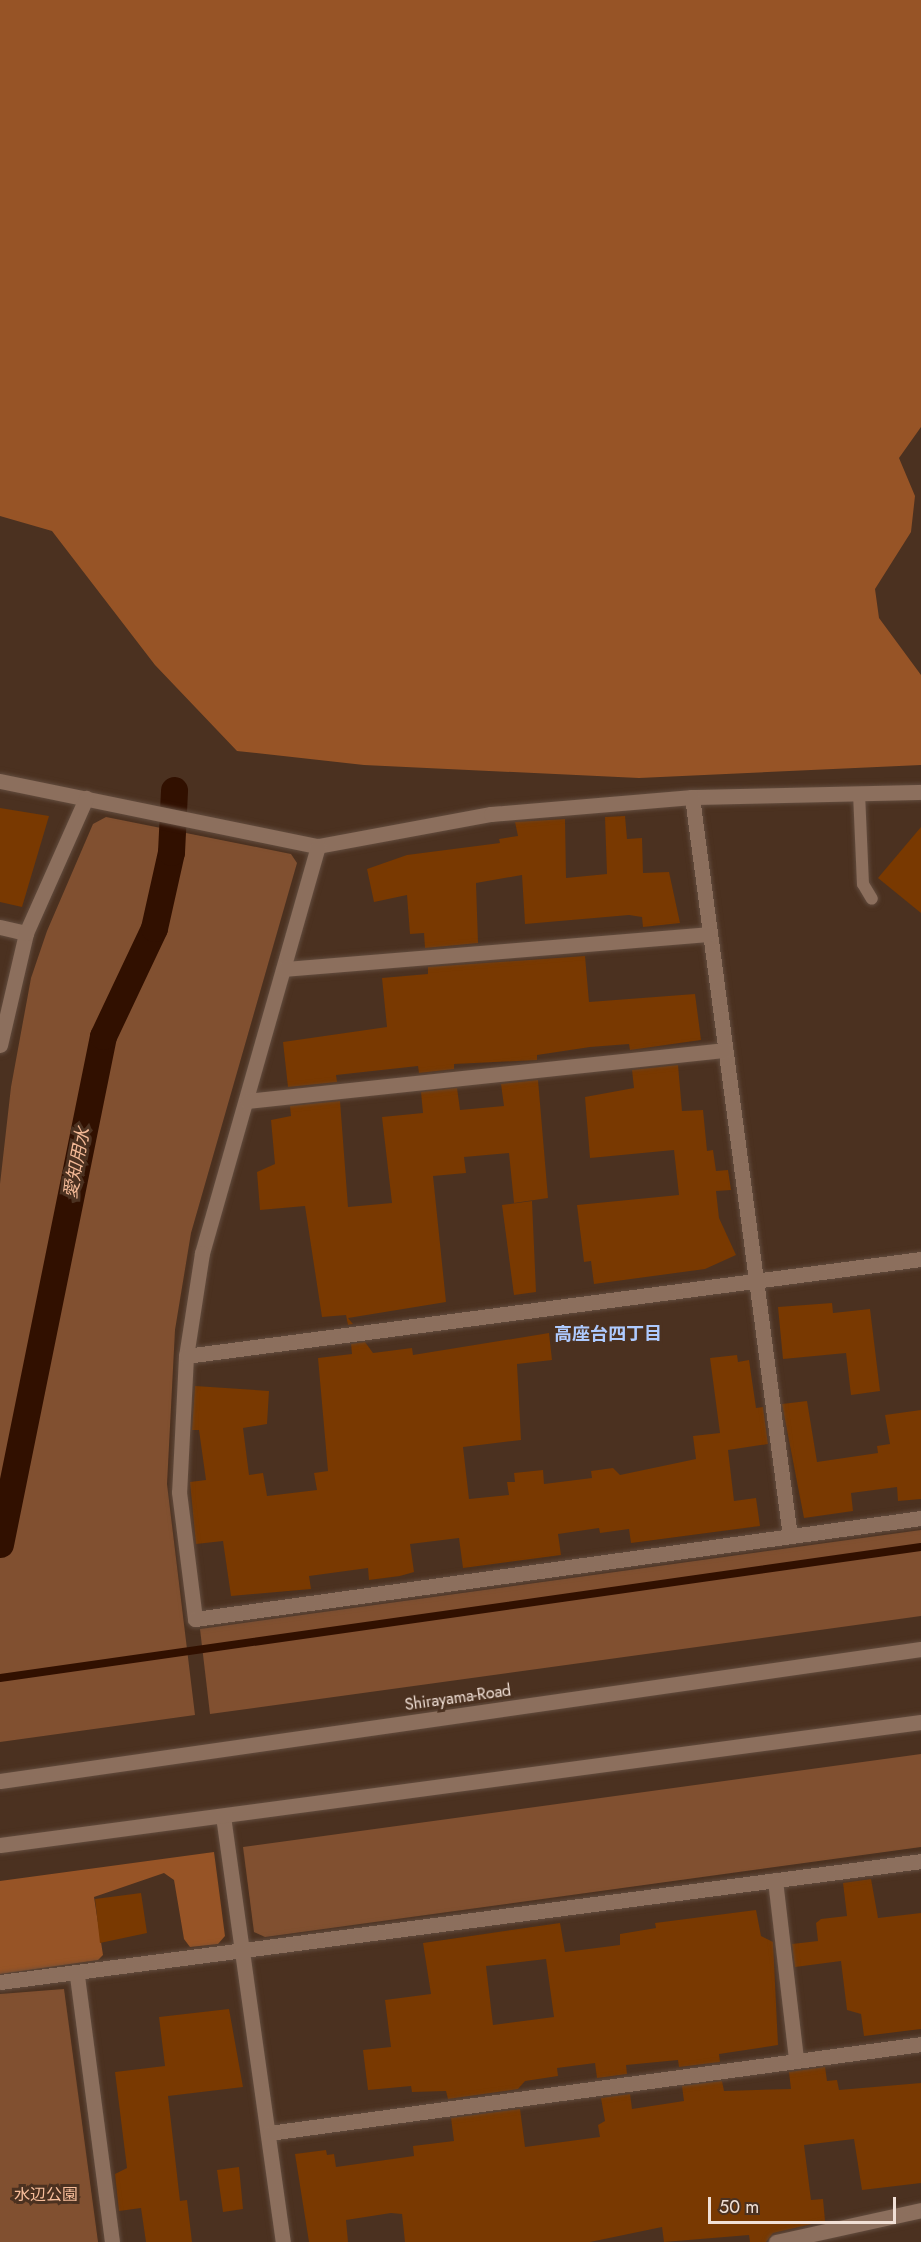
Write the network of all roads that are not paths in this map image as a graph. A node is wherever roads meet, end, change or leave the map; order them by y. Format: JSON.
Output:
{"nodes":[{"id":1,"x":0,"y":781,"type":"edge"},
{"id":2,"x":921,"y":792,"type":"edge"},
{"id":3,"x":859,"y":793,"type":"junction"},
{"id":4,"x":692,"y":797,"type":"junction"},
{"id":5,"x":86,"y":798,"type":"junction"},
{"id":6,"x":318,"y":846,"type":"junction"},
{"id":7,"x":872,"y":899,"type":"dead end"},
{"id":8,"x":0,"y":927,"type":"edge"},
{"id":9,"x":26,"y":933,"type":"junction"},
{"id":10,"x":710,"y":934,"type":"junction"},
{"id":11,"x":284,"y":969,"type":"junction"},
{"id":12,"x":0,"y":1045,"type":"edge"},
{"id":13,"x":725,"y":1050,"type":"junction"},
{"id":14,"x":247,"y":1101,"type":"junction"},
{"id":15,"x":921,"y":1259,"type":"edge"},
{"id":16,"x":756,"y":1281,"type":"junction"},
{"id":17,"x":186,"y":1356,"type":"junction"},
{"id":18,"x":921,"y":1518,"type":"edge"},
{"id":19,"x":790,"y":1536,"type":"junction"},
{"id":20,"x":921,"y":1648,"type":"edge"},
{"id":21,"x":921,"y":1722,"type":"edge"},
{"id":22,"x":0,"y":1781,"type":"edge"},
{"id":23,"x":223,"y":1816,"type":"junction"},
{"id":24,"x":0,"y":1845,"type":"edge"},
{"id":25,"x":921,"y":1861,"type":"edge"},
{"id":26,"x":775,"y":1880,"type":"junction"},
{"id":27,"x":242,"y":1949,"type":"junction"},
{"id":28,"x":77,"y":1976,"type":"junction"},
{"id":29,"x":0,"y":1982,"type":"edge"},
{"id":30,"x":921,"y":2044,"type":"edge"},
{"id":31,"x":796,"y":2058,"type":"junction"},
{"id":32,"x":269,"y":2133,"type":"junction"},
{"id":33,"x":921,"y":2210,"type":"edge"},
{"id":34,"x":112,"y":2242,"type":"edge"},
{"id":35,"x":283,"y":2242,"type":"edge"},
{"id":36,"x":776,"y":2242,"type":"edge"}],
"edges":[{"from":1,"to":5,"type":"street"},
{"from":2,"to":3,"type":"street"},
{"from":3,"to":4,"type":"street"},
{"from":3,"to":7,"type":"lane"},
{"from":4,"to":6,"type":"street"},
{"from":4,"to":10,"type":"street"},
{"from":5,"to":6,"type":"street"},
{"from":5,"to":9,"type":"street"},
{"from":6,"to":11,"type":"street"},
{"from":8,"to":9,"type":"street"},
{"from":9,"to":12,"type":"street"},
{"from":10,"to":11,"type":"street"},
{"from":10,"to":13,"type":"street"},
{"from":11,"to":14,"type":"street"},
{"from":13,"to":14,"type":"street"},
{"from":13,"to":16,"type":"street"},
{"from":14,"to":17,"type":"street"},
{"from":15,"to":16,"type":"street"},
{"from":16,"to":17,"type":"street"},
{"from":16,"to":19,"type":"street"},
{"from":17,"to":19,"type":"street"},
{"from":18,"to":19,"type":"street"},
{"from":20,"to":22,"type":"street","name":"Shirayama-Road"},
{"from":21,"to":23,"type":"street"},
{"from":23,"to":24,"type":"street"},
{"from":23,"to":27,"type":"street"},
{"from":25,"to":26,"type":"street"},
{"from":26,"to":27,"type":"street"},
{"from":26,"to":31,"type":"street"},
{"from":27,"to":28,"type":"street"},
{"from":27,"to":32,"type":"street"},
{"from":28,"to":29,"type":"street"},
{"from":28,"to":34,"type":"street"},
{"from":30,"to":31,"type":"street"},
{"from":31,"to":32,"type":"street"},
{"from":32,"to":35,"type":"street"},
{"from":33,"to":36,"type":"street"}]}
